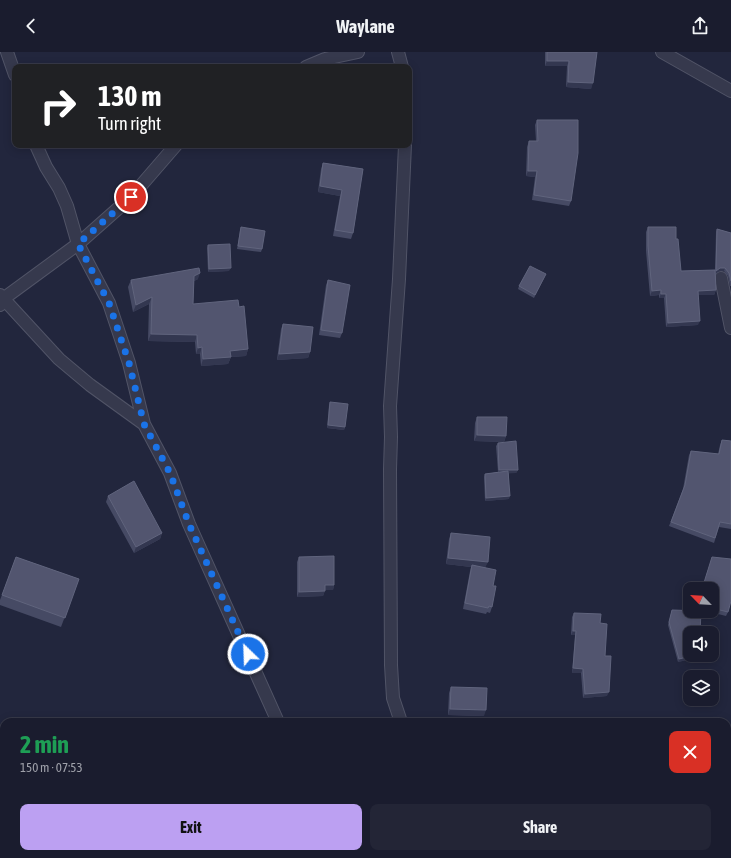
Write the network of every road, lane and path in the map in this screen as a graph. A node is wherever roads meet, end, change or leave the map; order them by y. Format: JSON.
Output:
{"nodes":[{"id":1,"x":7,"y":52,"type":"edge"},
{"id":2,"x":358,"y":52,"type":"edge"},
{"id":3,"x":398,"y":52,"type":"edge"},
{"id":4,"x":662,"y":52,"type":"edge"},
{"id":5,"x":313,"y":64,"type":"edge"},
{"id":6,"x":401,"y":64,"type":"edge"},
{"id":7,"x":12,"y":66,"type":"edge"},
{"id":8,"x":731,"y":91,"type":"edge"},
{"id":9,"x":37,"y":148,"type":"edge"},
{"id":10,"x":173,"y":148,"type":"edge"},
{"id":11,"x":405,"y":148,"type":"edge"},
{"id":12,"x":78,"y":244,"type":"junction"},
{"id":13,"x":721,"y":278,"type":"dead end"},
{"id":14,"x":1,"y":300,"type":"edge"},
{"id":15,"x":731,"y":328,"type":"edge"},
{"id":16,"x":144,"y":424,"type":"junction"},
{"id":17,"x":276,"y":718,"type":"edge"},
{"id":18,"x":399,"y":718,"type":"edge"}],
"edges":[{"from":1,"to":7,"type":"street"},
{"from":2,"to":5,"type":"street"},
{"from":3,"to":6,"type":"street"},
{"from":4,"to":8,"type":"street"},
{"from":9,"to":12,"type":"street"},
{"from":10,"to":12,"type":"street"},
{"from":11,"to":18,"type":"street"},
{"from":12,"to":14,"type":"street"},
{"from":12,"to":16,"type":"street"},
{"from":13,"to":15,"type":"street"},
{"from":14,"to":16,"type":"street"},
{"from":16,"to":17,"type":"street"}]}
